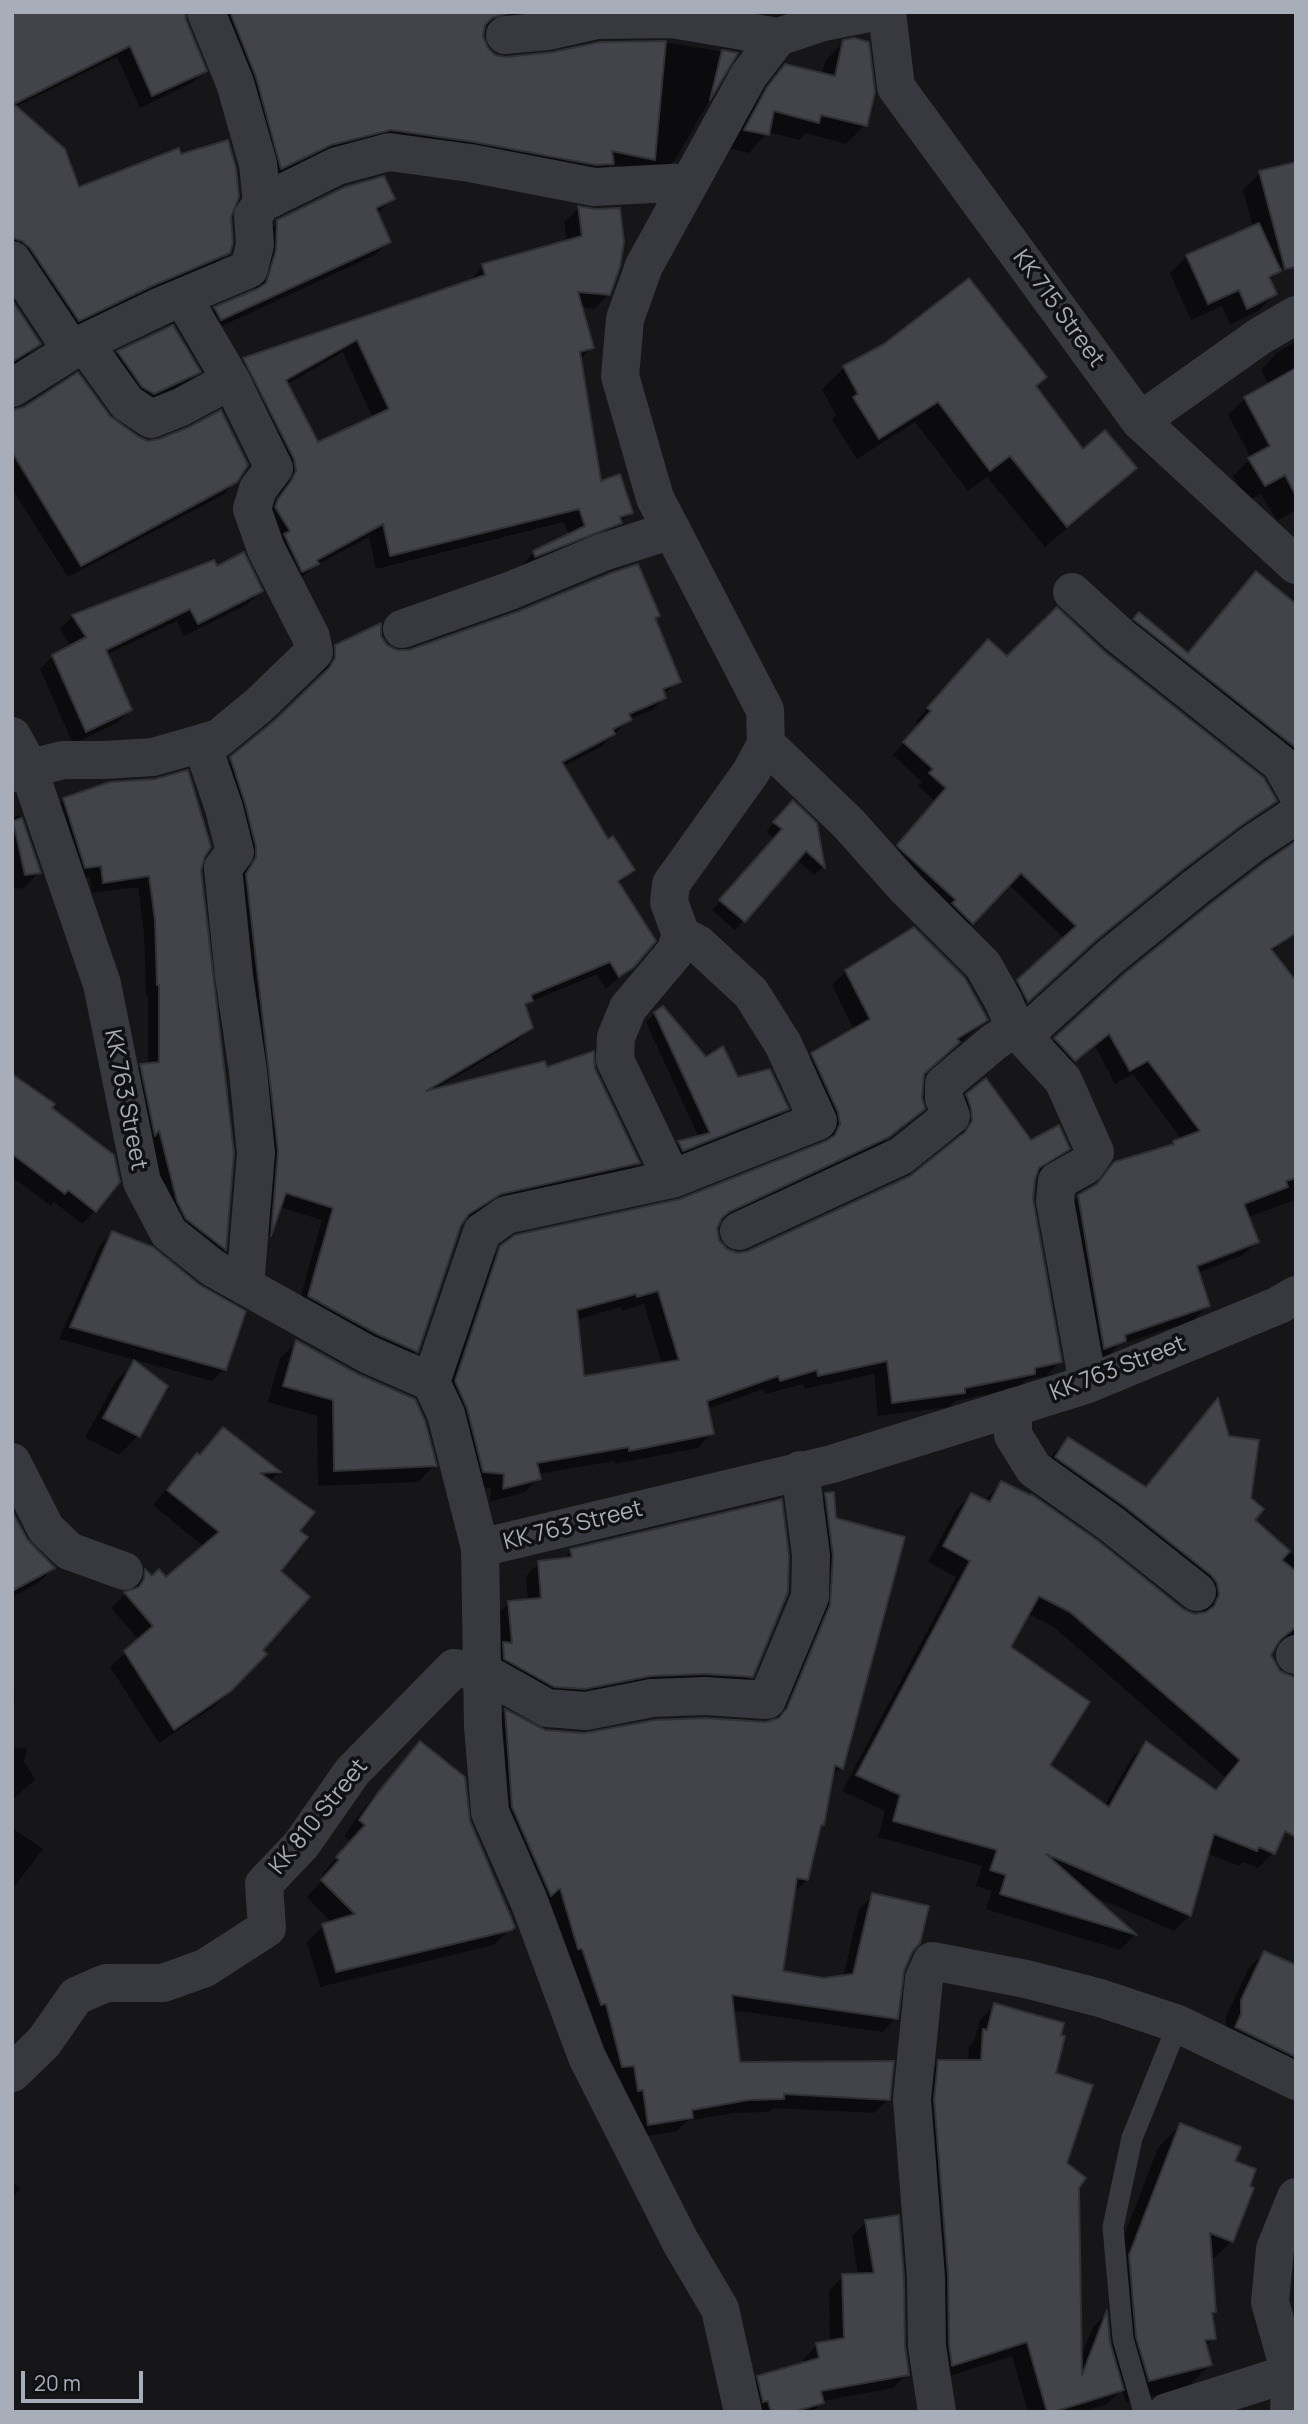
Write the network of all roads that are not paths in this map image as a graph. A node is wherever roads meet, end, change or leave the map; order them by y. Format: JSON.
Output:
{"nodes":[{"id":1,"x":206,"y":12,"type":"edge"},
{"id":2,"x":874,"y":12,"type":"edge"},
{"id":3,"x":887,"y":12,"type":"edge"},
{"id":4,"x":673,"y":15,"type":"edge"},
{"id":5,"x":505,"y":36,"type":"dead end"},
{"id":6,"x":778,"y":37,"type":"junction"},
{"id":7,"x":690,"y":182,"type":"junction"},
{"id":8,"x":262,"y":203,"type":"junction"},
{"id":9,"x":12,"y":260,"type":"edge"},
{"id":10,"x":183,"y":298,"type":"junction"},
{"id":11,"x":1296,"y":315,"type":"edge"},
{"id":12,"x":77,"y":346,"type":"junction"},
{"id":13,"x":231,"y":380,"type":"junction"},
{"id":14,"x":12,"y":388,"type":"edge"},
{"id":15,"x":1140,"y":421,"type":"junction"},
{"id":16,"x":672,"y":530,"type":"junction"},
{"id":17,"x":1296,"y":565,"type":"edge"},
{"id":18,"x":1072,"y":592,"type":"dead end"},
{"id":19,"x":402,"y":629,"type":"dead end"},
{"id":20,"x":202,"y":744,"type":"junction"},
{"id":21,"x":766,"y":744,"type":"junction"},
{"id":22,"x":18,"y":760,"type":"edge"},
{"id":23,"x":1296,"y":791,"type":"edge"},
{"id":24,"x":1296,"y":815,"type":"edge"},
{"id":25,"x":681,"y":935,"type":"junction"},
{"id":26,"x":1019,"y":1032,"type":"junction"},
{"id":27,"x":672,"y":1179,"type":"junction"},
{"id":28,"x":739,"y":1231,"type":"dead end"},
{"id":29,"x":245,"y":1286,"type":"junction"},
{"id":30,"x":1296,"y":1295,"type":"edge"},
{"id":31,"x":431,"y":1382,"type":"junction"},
{"id":32,"x":1088,"y":1384,"type":"junction"},
{"id":33,"x":1013,"y":1407,"type":"junction"},
{"id":34,"x":12,"y":1462,"type":"edge"},
{"id":35,"x":800,"y":1470,"type":"junction"},
{"id":36,"x":480,"y":1548,"type":"junction"},
{"id":37,"x":124,"y":1571,"type":"dead end"},
{"id":38,"x":1197,"y":1592,"type":"dead end"},
{"id":39,"x":482,"y":1672,"type":"junction"},
{"id":40,"x":1178,"y":2024,"type":"junction"},
{"id":41,"x":12,"y":2073,"type":"edge"},
{"id":42,"x":1296,"y":2081,"type":"edge"},
{"id":43,"x":1296,"y":2197,"type":"edge"},
{"id":44,"x":1290,"y":2373,"type":"junction"},
{"id":45,"x":743,"y":2412,"type":"edge"},
{"id":46,"x":937,"y":2412,"type":"edge"},
{"id":47,"x":1144,"y":2412,"type":"edge"},
{"id":48,"x":1167,"y":2412,"type":"edge"},
{"id":49,"x":1289,"y":2412,"type":"edge"}],
"edges":[{"from":1,"to":8,"type":"street"},
{"from":2,"to":6,"type":"street"},
{"from":3,"to":15,"type":"street","name":"KK 715 Street"},
{"from":4,"to":5,"type":"street"},
{"from":4,"to":6,"type":"street"},
{"from":6,"to":7,"type":"street"},
{"from":7,"to":8,"type":"street"},
{"from":7,"to":16,"type":"street"},
{"from":8,"to":10,"type":"street"},
{"from":9,"to":12,"type":"street"},
{"from":10,"to":12,"type":"street"},
{"from":10,"to":13,"type":"street"},
{"from":11,"to":15,"type":"street"},
{"from":12,"to":13,"type":"street"},
{"from":12,"to":14,"type":"street"},
{"from":13,"to":20,"type":"street"},
{"from":15,"to":17,"type":"street","name":"KK 715 Street"},
{"from":16,"to":19,"type":"street"},
{"from":16,"to":21,"type":"street"},
{"from":18,"to":23,"type":"street"},
{"from":20,"to":22,"type":"street"},
{"from":20,"to":29,"type":"street"},
{"from":21,"to":25,"type":"street"},
{"from":21,"to":26,"type":"street"},
{"from":22,"to":29,"type":"street","name":"KK 763 Street"},
{"from":24,"to":26,"type":"street"},
{"from":25,"to":27,"type":"street"},
{"from":25,"to":27,"type":"street"},
{"from":26,"to":28,"type":"street"},
{"from":26,"to":32,"type":"street"},
{"from":27,"to":31,"type":"street"},
{"from":29,"to":31,"type":"street","name":"KK 763 Street"},
{"from":30,"to":32,"type":"street","name":"KK 763 Street"},
{"from":31,"to":36,"type":"street","name":"KK 763 Street"},
{"from":32,"to":33,"type":"street","name":"KK 763 Street"},
{"from":33,"to":35,"type":"street","name":"KK 763 Street"},
{"from":33,"to":38,"type":"street"},
{"from":34,"to":37,"type":"street"},
{"from":35,"to":36,"type":"street","name":"KK 763 Street"},
{"from":35,"to":39,"type":"street"},
{"from":36,"to":39,"type":"street"},
{"from":39,"to":41,"type":"street","name":"KK 810 Street"},
{"from":39,"to":45,"type":"street"},
{"from":40,"to":42,"type":"street"},
{"from":40,"to":46,"type":"street"},
{"from":40,"to":47,"type":"lane"},
{"from":43,"to":44,"type":"street"},
{"from":44,"to":48,"type":"street"},
{"from":44,"to":49,"type":"street"}]}
